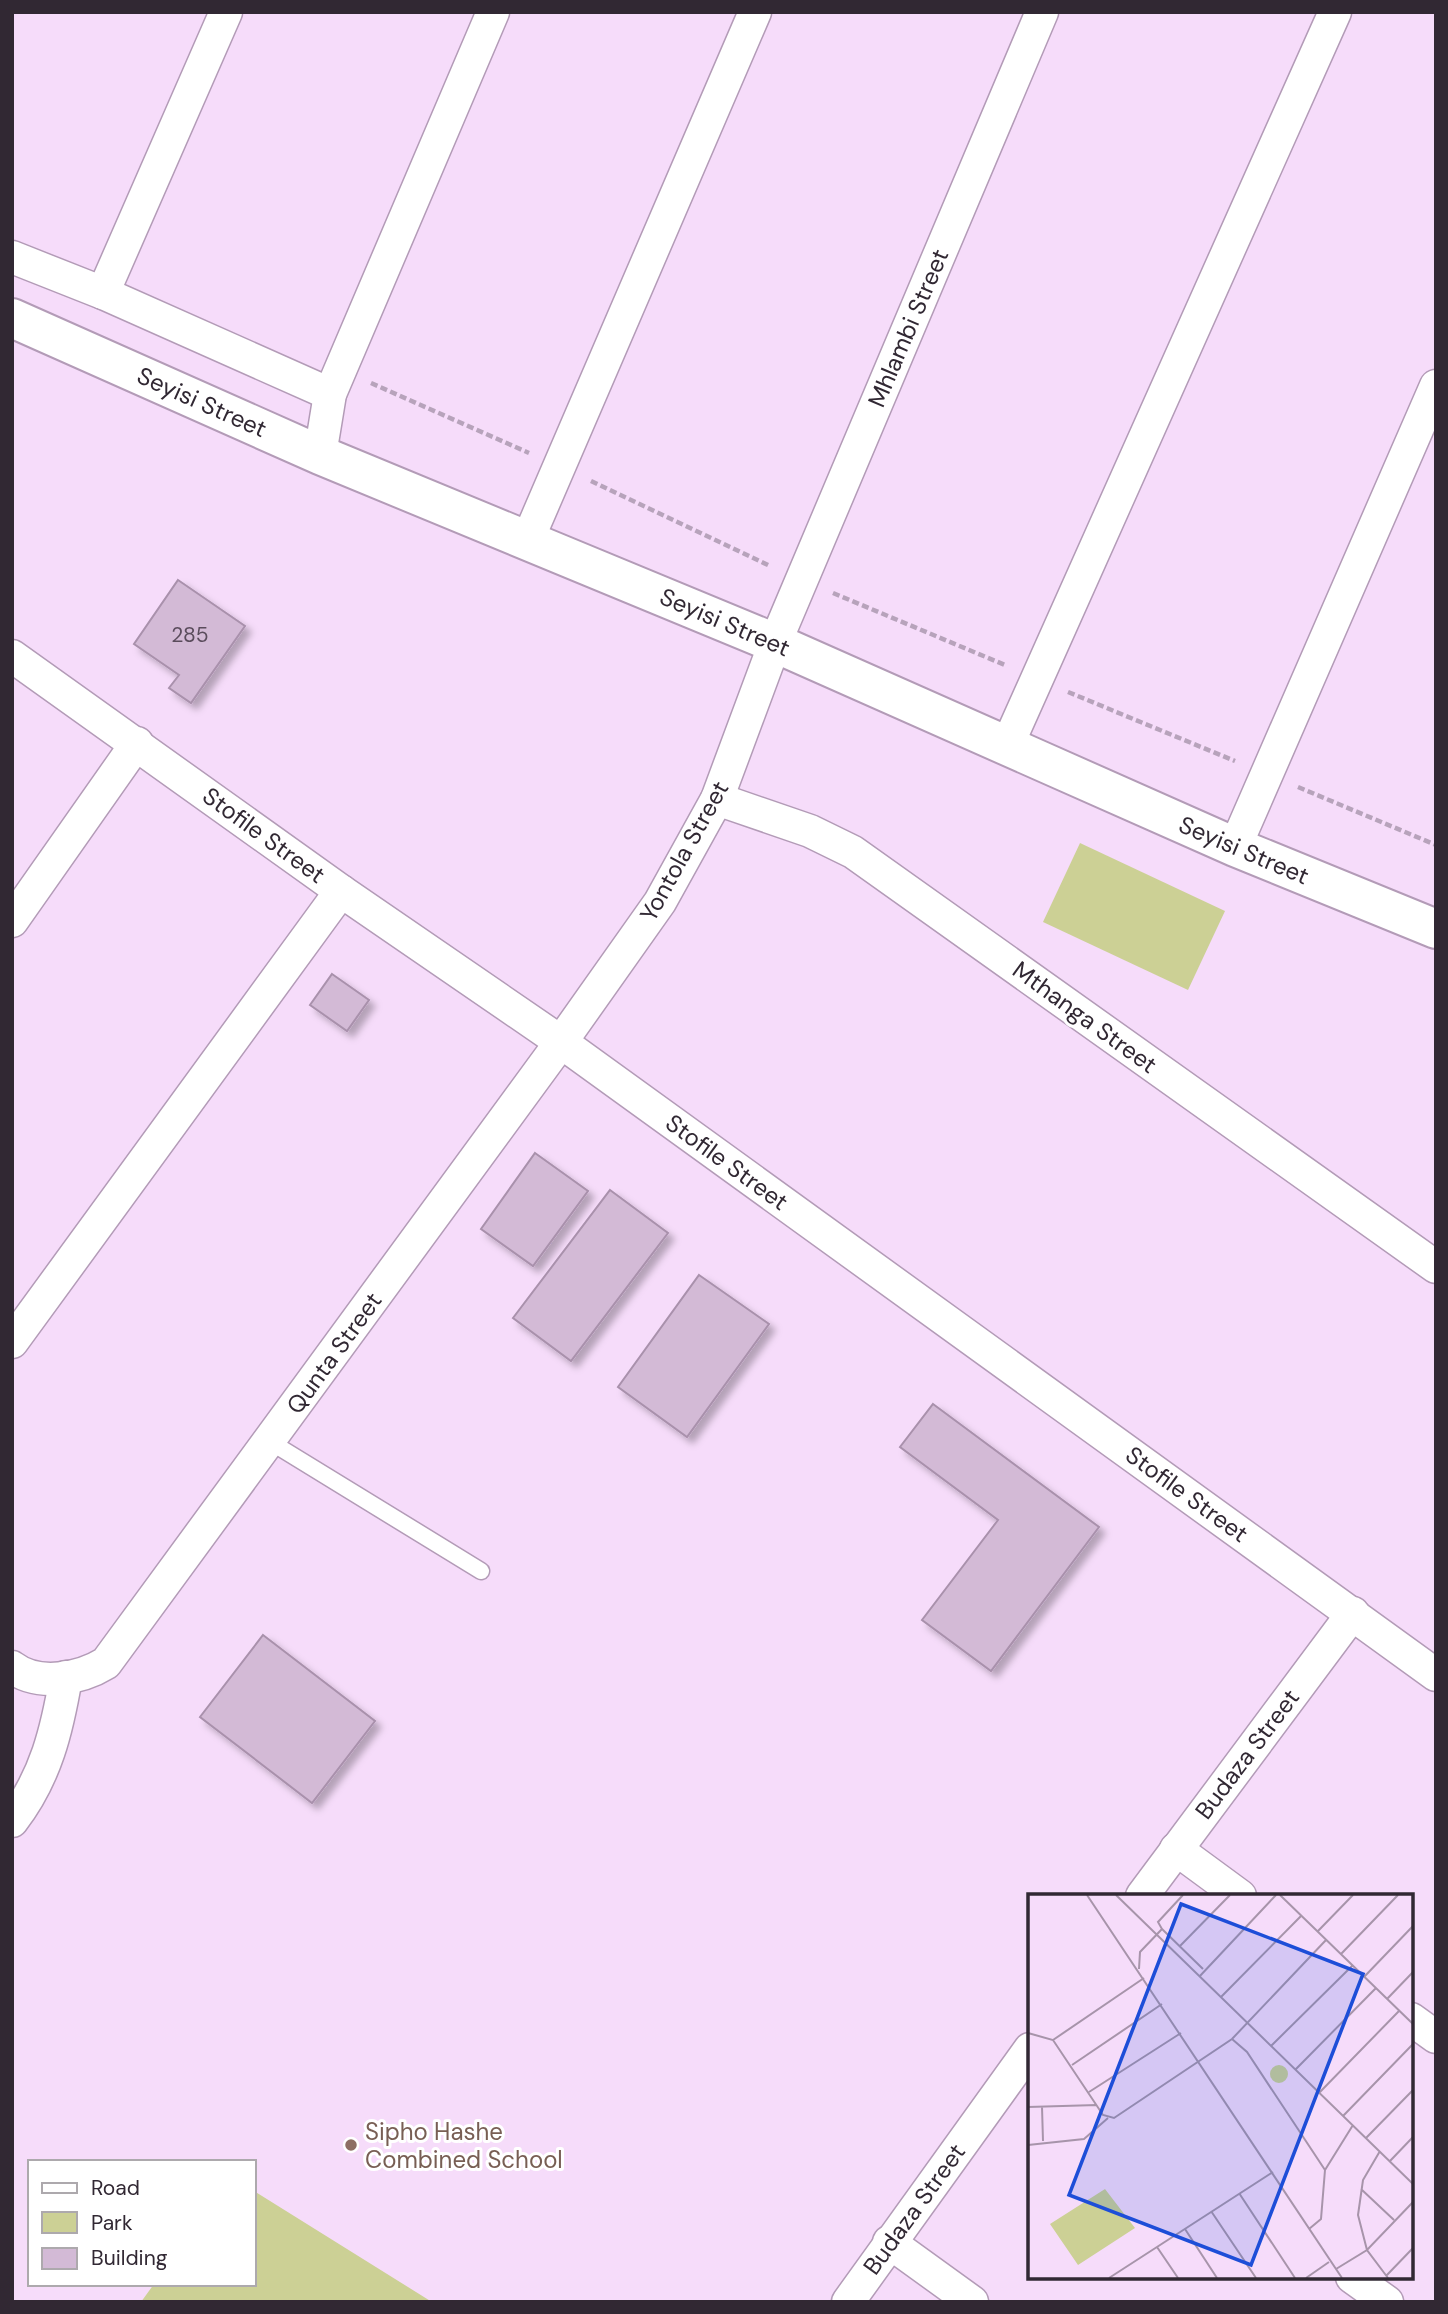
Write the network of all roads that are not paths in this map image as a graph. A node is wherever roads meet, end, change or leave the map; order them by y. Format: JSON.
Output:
{"nodes":[{"id":1,"x":226,"y":12,"type":"edge"},
{"id":2,"x":493,"y":12,"type":"edge"},
{"id":3,"x":755,"y":12,"type":"edge"},
{"id":4,"x":1042,"y":12,"type":"edge"},
{"id":5,"x":1335,"y":12,"type":"edge"},
{"id":6,"x":12,"y":257,"type":"edge"},
{"id":7,"x":103,"y":293,"type":"junction"},
{"id":8,"x":12,"y":318,"type":"edge"},
{"id":9,"x":335,"y":382,"type":"junction"},
{"id":10,"x":1436,"y":386,"type":"edge"},
{"id":11,"x":320,"y":454,"type":"junction"},
{"id":12,"x":528,"y":539,"type":"junction"},
{"id":13,"x":775,"y":643,"type":"junction"},
{"id":14,"x":12,"y":656,"type":"edge"},
{"id":15,"x":137,"y":743,"type":"junction"},
{"id":16,"x":1007,"y":746,"type":"junction"},
{"id":17,"x":717,"y":799,"type":"junction"},
{"id":18,"x":1235,"y":847,"type":"junction"},
{"id":19,"x":341,"y":891,"type":"junction"},
{"id":20,"x":12,"y":921,"type":"edge"},
{"id":21,"x":1436,"y":929,"type":"edge"},
{"id":22,"x":561,"y":1042,"type":"junction"},
{"id":23,"x":1436,"y":1267,"type":"edge"},
{"id":24,"x":12,"y":1342,"type":"edge"},
{"id":25,"x":269,"y":1441,"type":"junction"},
{"id":26,"x":481,"y":1571,"type":"dead end"},
{"id":27,"x":1353,"y":1614,"type":"junction"},
{"id":28,"x":12,"y":1667,"type":"edge"},
{"id":29,"x":1436,"y":1675,"type":"edge"},
{"id":30,"x":66,"y":1677,"type":"junction"},
{"id":31,"x":12,"y":1821,"type":"edge"},
{"id":32,"x":1176,"y":1849,"type":"junction"},
{"id":33,"x":1143,"y":1894,"type":"edge"},
{"id":34,"x":1237,"y":1894,"type":"edge"},
{"id":35,"x":1413,"y":2020,"type":"edge"},
{"id":36,"x":1436,"y":2037,"type":"edge"},
{"id":37,"x":1028,"y":2052,"type":"edge"},
{"id":38,"x":889,"y":2242,"type":"junction"},
{"id":39,"x":1355,"y":2279,"type":"edge"},
{"id":40,"x":848,"y":2302,"type":"edge"},
{"id":41,"x":972,"y":2302,"type":"edge"},
{"id":42,"x":1387,"y":2302,"type":"edge"}],
"edges":[{"from":1,"to":7,"type":"street"},
{"from":2,"to":9,"type":"street"},
{"from":3,"to":12,"type":"street"},
{"from":4,"to":13,"type":"street","name":"Mhlambi Street"},
{"from":5,"to":16,"type":"street"},
{"from":6,"to":7,"type":"street"},
{"from":7,"to":9,"type":"street"},
{"from":8,"to":11,"type":"street","name":"Seyisi Street"},
{"from":9,"to":11,"type":"street"},
{"from":10,"to":18,"type":"street"},
{"from":11,"to":12,"type":"street","name":"Seyisi Street"},
{"from":12,"to":13,"type":"street","name":"Seyisi Street"},
{"from":13,"to":16,"type":"street","name":"Seyisi Street"},
{"from":13,"to":17,"type":"street","name":"Yontola Street"},
{"from":14,"to":15,"type":"street","name":"Stofile Street"},
{"from":15,"to":19,"type":"street","name":"Stofile Street"},
{"from":15,"to":20,"type":"street"},
{"from":16,"to":18,"type":"street","name":"Seyisi Street"},
{"from":17,"to":22,"type":"street","name":"Yontola Street"},
{"from":17,"to":23,"type":"street","name":"Mthanga Street"},
{"from":18,"to":21,"type":"street","name":"Seyisi Street"},
{"from":19,"to":22,"type":"street","name":"Stofile Street"},
{"from":19,"to":24,"type":"street"},
{"from":22,"to":25,"type":"street","name":"Qunta Street"},
{"from":22,"to":27,"type":"street","name":"Stofile Street"},
{"from":25,"to":26,"type":"lane"},
{"from":25,"to":30,"type":"street","name":"Qunta Street"},
{"from":27,"to":29,"type":"street","name":"Stofile Street"},
{"from":27,"to":32,"type":"street","name":"Budaza Street"},
{"from":28,"to":30,"type":"street"},
{"from":30,"to":31,"type":"street"},
{"from":32,"to":33,"type":"street","name":"Budaza Street"},
{"from":32,"to":34,"type":"street"},
{"from":35,"to":36,"type":"street"},
{"from":37,"to":38,"type":"street","name":"Budaza Street"},
{"from":38,"to":40,"type":"street","name":"Budaza Street"},
{"from":38,"to":41,"type":"street"},
{"from":39,"to":42,"type":"street"}]}
